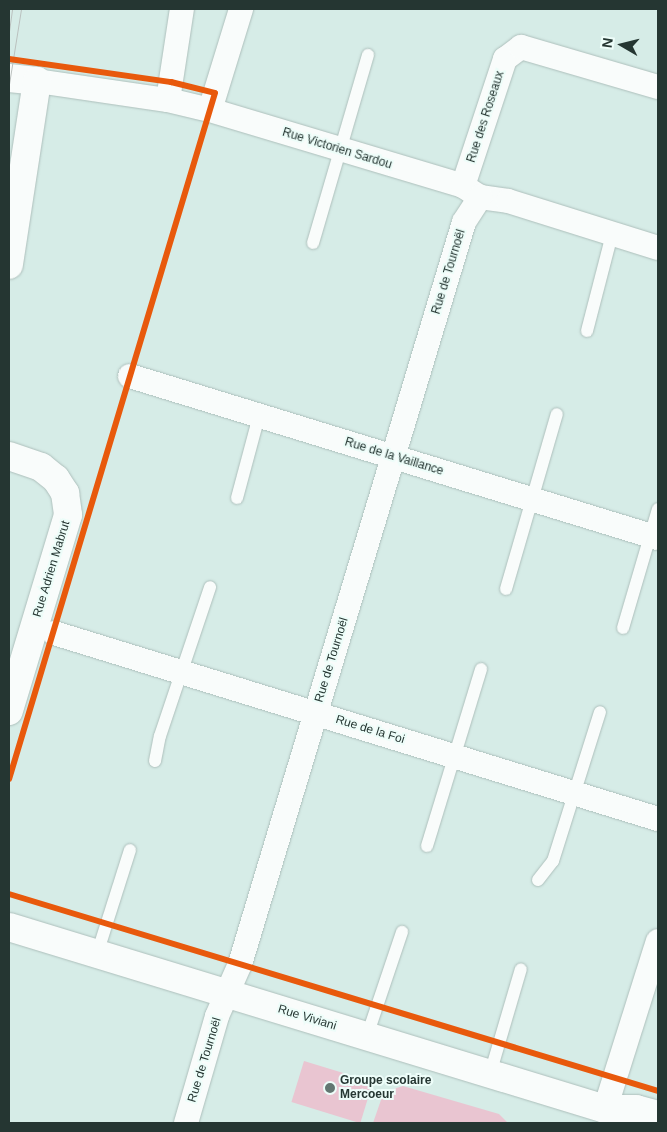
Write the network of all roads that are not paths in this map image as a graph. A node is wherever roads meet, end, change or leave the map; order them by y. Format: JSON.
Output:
{"nodes":[{"id":1,"x":182,"y":9,"type":"edge"},
{"id":2,"x":241,"y":9,"type":"edge"},
{"id":3,"x":368,"y":54,"type":"dead end"},
{"id":4,"x":9,"y":78,"type":"edge"},
{"id":5,"x":37,"y":81,"type":"junction"},
{"id":6,"x":658,"y":87,"type":"edge"},
{"id":7,"x":168,"y":100,"type":"junction"},
{"id":8,"x":210,"y":110,"type":"junction"},
{"id":9,"x":340,"y":150,"type":"junction"},
{"id":10,"x":471,"y":192,"type":"junction"},
{"id":11,"x":612,"y":234,"type":"junction"},
{"id":12,"x":314,"y":243,"type":"dead end"},
{"id":13,"x":658,"y":248,"type":"edge"},
{"id":14,"x":9,"y":265,"type":"edge"},
{"id":15,"x":586,"y":331,"type":"dead end"},
{"id":16,"x":130,"y":376,"type":"dead end"},
{"id":17,"x":557,"y":414,"type":"dead end"},
{"id":18,"x":259,"y":416,"type":"junction"},
{"id":19,"x":9,"y":456,"type":"edge"},
{"id":20,"x":393,"y":456,"type":"junction"},
{"id":21,"x":236,"y":498,"type":"dead end"},
{"id":22,"x":532,"y":499,"type":"junction"},
{"id":23,"x":658,"y":509,"type":"edge"},
{"id":24,"x":654,"y":537,"type":"edge"},
{"id":25,"x":210,"y":587,"type":"dead end"},
{"id":26,"x":506,"y":588,"type":"dead end"},
{"id":27,"x":623,"y":628,"type":"dead end"},
{"id":28,"x":54,"y":633,"type":"dead end"},
{"id":29,"x":481,"y":669,"type":"dead end"},
{"id":30,"x":181,"y":672,"type":"junction"},
{"id":31,"x":9,"y":711,"type":"edge"},
{"id":32,"x":600,"y":712,"type":"dead end"},
{"id":33,"x":316,"y":714,"type":"junction"},
{"id":34,"x":454,"y":756,"type":"junction"},
{"id":35,"x":155,"y":761,"type":"dead end"},
{"id":36,"x":575,"y":793,"type":"junction"},
{"id":37,"x":658,"y":819,"type":"edge"},
{"id":38,"x":427,"y":846,"type":"dead end"},
{"id":39,"x":130,"y":850,"type":"dead end"},
{"id":40,"x":538,"y":880,"type":"dead end"},
{"id":41,"x":9,"y":927,"type":"edge"},
{"id":42,"x":402,"y":932,"type":"dead end"},
{"id":43,"x":658,"y":942,"type":"edge"},
{"id":44,"x":97,"y":954,"type":"junction"},
{"id":45,"x":521,"y":970,"type":"dead end"},
{"id":46,"x":229,"y":993,"type":"junction"},
{"id":47,"x":367,"y":1036,"type":"junction"},
{"id":48,"x":490,"y":1074,"type":"junction"},
{"id":49,"x":658,"y":1115,"type":"edge"},
{"id":50,"x":615,"y":1116,"type":"edge"},
{"id":51,"x":186,"y":1123,"type":"edge"}],
"edges":[{"from":1,"to":7,"type":"street"},
{"from":2,"to":8,"type":"street"},
{"from":3,"to":9,"type":"lane"},
{"from":4,"to":5,"type":"street","name":"Rue Victorien Sardou"},
{"from":5,"to":7,"type":"street","name":"Rue Victorien Sardou"},
{"from":5,"to":14,"type":"street"},
{"from":6,"to":10,"type":"street","name":"Rue des Roseaux"},
{"from":7,"to":8,"type":"street","name":"Rue Victorien Sardou"},
{"from":8,"to":9,"type":"street","name":"Rue Victorien Sardou"},
{"from":9,"to":10,"type":"street","name":"Rue Victorien Sardou"},
{"from":9,"to":12,"type":"lane"},
{"from":10,"to":11,"type":"street","name":"Rue Victorien Sardou"},
{"from":10,"to":20,"type":"street","name":"Rue de Tournoël"},
{"from":11,"to":13,"type":"street","name":"Rue Victorien Sardou"},
{"from":11,"to":15,"type":"lane"},
{"from":16,"to":18,"type":"street","name":"Rue de la Vaillance"},
{"from":17,"to":22,"type":"lane"},
{"from":18,"to":20,"type":"street","name":"Rue de la Vaillance"},
{"from":18,"to":21,"type":"lane"},
{"from":19,"to":31,"type":"street","name":"Rue Adrien Mabrut"},
{"from":20,"to":22,"type":"street","name":"Rue de la Vaillance"},
{"from":20,"to":33,"type":"street","name":"Rue de Tournoël"},
{"from":22,"to":24,"type":"street","name":"Rue de la Vaillance"},
{"from":22,"to":26,"type":"lane"},
{"from":23,"to":24,"type":"lane"},
{"from":24,"to":27,"type":"lane"},
{"from":25,"to":30,"type":"lane"},
{"from":28,"to":30,"type":"street","name":"Rue de la Foi"},
{"from":29,"to":34,"type":"lane"},
{"from":30,"to":33,"type":"street","name":"Rue de la Foi"},
{"from":30,"to":35,"type":"lane"},
{"from":32,"to":36,"type":"lane"},
{"from":33,"to":34,"type":"street","name":"Rue de la Foi"},
{"from":33,"to":46,"type":"street","name":"Rue de Tournoël"},
{"from":34,"to":36,"type":"street","name":"Rue de la Foi"},
{"from":34,"to":38,"type":"lane"},
{"from":36,"to":37,"type":"street","name":"Rue de la Foi"},
{"from":36,"to":40,"type":"lane"},
{"from":39,"to":44,"type":"lane"},
{"from":41,"to":44,"type":"street","name":"Rue Viviani"},
{"from":42,"to":47,"type":"lane"},
{"from":43,"to":50,"type":"street"},
{"from":44,"to":46,"type":"street","name":"Rue Viviani"},
{"from":45,"to":48,"type":"lane"},
{"from":46,"to":47,"type":"street","name":"Rue Viviani"},
{"from":46,"to":51,"type":"street","name":"Rue de Tournoël"},
{"from":47,"to":48,"type":"street","name":"Rue Viviani"},
{"from":48,"to":50,"type":"street","name":"Rue Viviani"},
{"from":49,"to":50,"type":"street","name":"Rue Viviani"}]}
